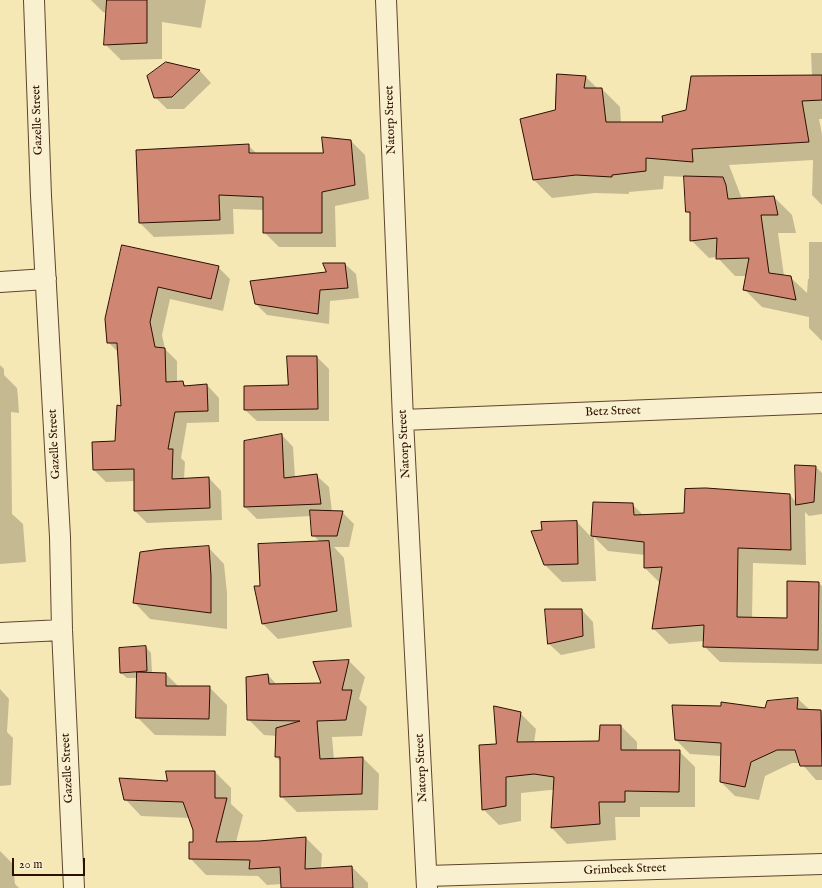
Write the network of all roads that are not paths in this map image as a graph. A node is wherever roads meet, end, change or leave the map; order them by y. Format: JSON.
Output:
{"nodes":[{"id":1,"x":34,"y":0,"type":"edge"},
{"id":2,"x":386,"y":0,"type":"edge"},
{"id":3,"x":46,"y":279,"type":"junction"},
{"id":4,"x":0,"y":282,"type":"edge"},
{"id":5,"x":822,"y":403,"type":"edge"},
{"id":6,"x":403,"y":420,"type":"junction"},
{"id":7,"x":62,"y":630,"type":"junction"},
{"id":8,"x":0,"y":633,"type":"edge"},
{"id":9,"x":822,"y":864,"type":"edge"},
{"id":10,"x":427,"y":882,"type":"edge"},
{"id":11,"x":74,"y":888,"type":"edge"}],
"edges":[{"from":1,"to":3,"type":"street","name":"Gazelle Street"},
{"from":2,"to":6,"type":"street","name":"Natorp Street"},
{"from":3,"to":4,"type":"street"},
{"from":3,"to":7,"type":"street","name":"Gazelle Street"},
{"from":5,"to":6,"type":"street","name":"Betz Street"},
{"from":6,"to":10,"type":"street","name":"Natorp Street"},
{"from":7,"to":8,"type":"street"},
{"from":7,"to":11,"type":"street","name":"Gazelle Street"},
{"from":9,"to":10,"type":"street","name":"Grimbeek Street"}]}
